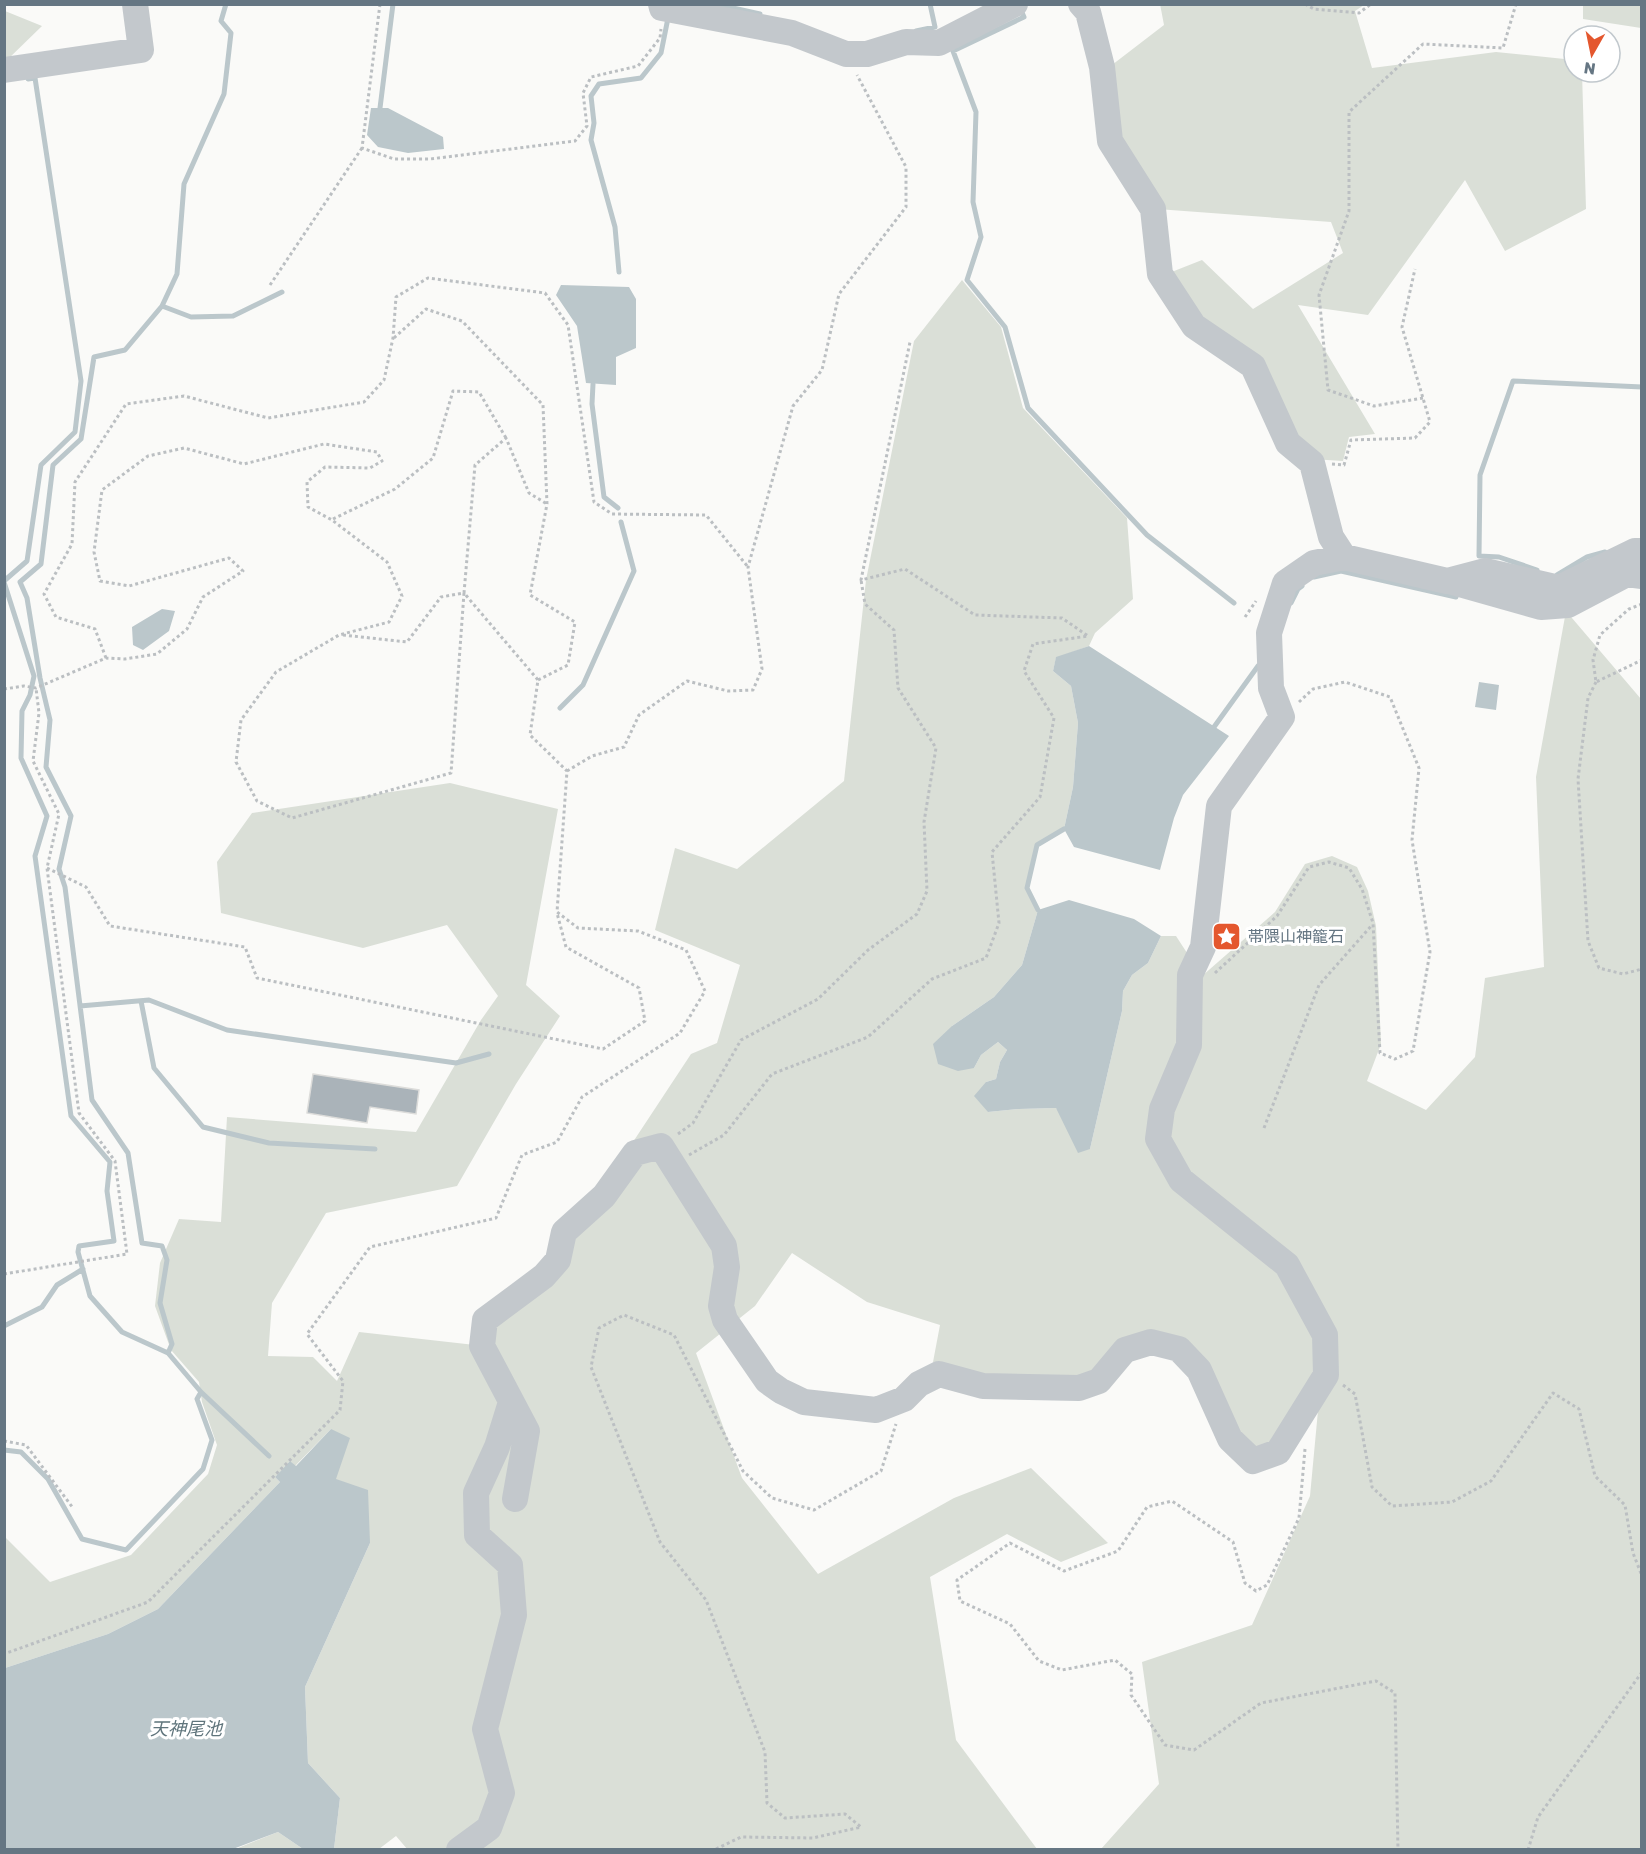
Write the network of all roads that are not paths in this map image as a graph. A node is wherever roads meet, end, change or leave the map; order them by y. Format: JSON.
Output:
{"nodes":[{"id":1,"x":135,"y":4,"type":"edge"},
{"id":2,"x":1080,"y":4,"type":"edge"},
{"id":3,"x":1007,"y":6,"type":"edge"},
{"id":4,"x":666,"y":8,"type":"edge"},
{"id":5,"x":4,"y":70,"type":"edge"},
{"id":6,"x":1641,"y":551,"type":"edge"},
{"id":7,"x":1344,"y":557,"type":"junction"},
{"id":8,"x":1641,"y":576,"type":"edge"},
{"id":9,"x":1447,"y":581,"type":"junction"},
{"id":10,"x":511,"y":1402,"type":"junction"},
{"id":11,"x":515,"y":1499,"type":"dead end"},
{"id":12,"x":459,"y":1850,"type":"edge"}],
"edges":[{"from":1,"to":5,"type":"street"},
{"from":2,"to":7,"type":"street"},
{"from":3,"to":4,"type":"street"},
{"from":6,"to":9,"type":"street"},
{"from":7,"to":9,"type":"street"},
{"from":7,"to":10,"type":"street"},
{"from":8,"to":9,"type":"street"},
{"from":10,"to":11,"type":"street"},
{"from":10,"to":12,"type":"street"}]}
